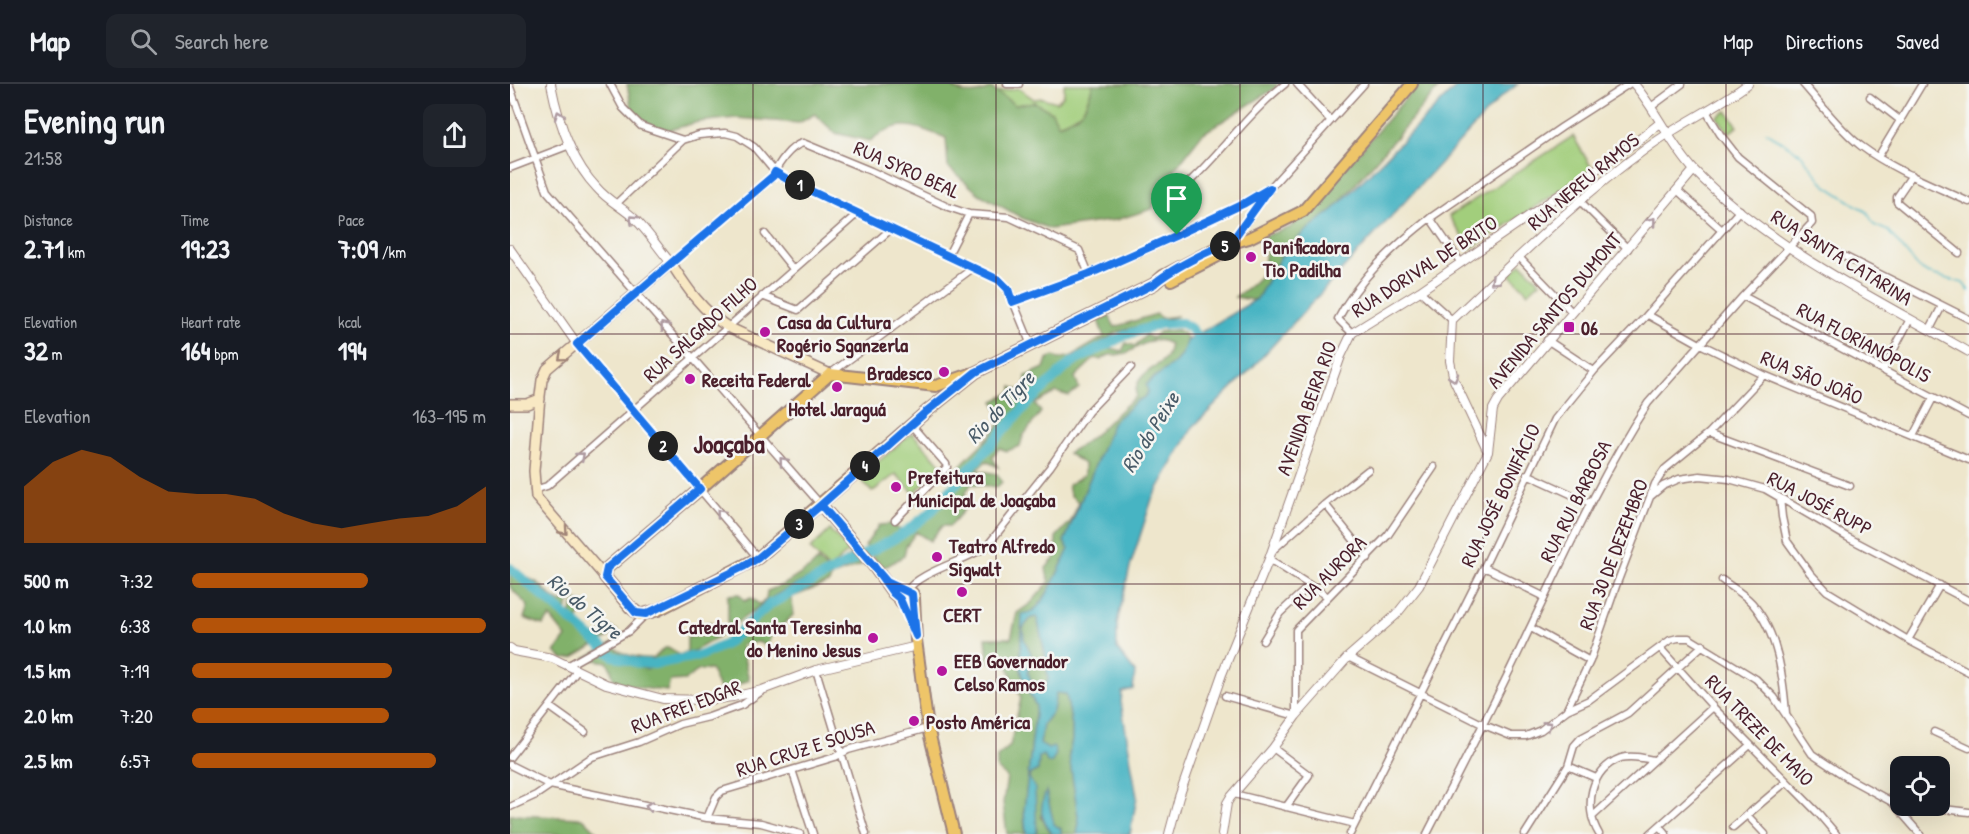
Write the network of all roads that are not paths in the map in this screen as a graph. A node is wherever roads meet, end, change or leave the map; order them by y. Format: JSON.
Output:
{"nodes":[{"id":1,"x":551,"y":84,"type":"edge"},
{"id":2,"x":610,"y":84,"type":"edge"},
{"id":3,"x":1007,"y":84,"type":"edge"},
{"id":4,"x":1019,"y":84,"type":"edge"},
{"id":5,"x":1285,"y":84,"type":"edge"},
{"id":6,"x":1297,"y":84,"type":"edge"},
{"id":7,"x":1364,"y":84,"type":"edge"},
{"id":8,"x":1412,"y":84,"type":"edge"},
{"id":9,"x":1629,"y":84,"type":"edge"},
{"id":10,"x":1634,"y":84,"type":"edge"},
{"id":11,"x":1682,"y":84,"type":"edge"},
{"id":12,"x":1748,"y":84,"type":"edge"},
{"id":13,"x":1803,"y":84,"type":"edge"},
{"id":14,"x":1922,"y":84,"type":"edge"},
{"id":15,"x":510,"y":87,"type":"edge"},
{"id":16,"x":1870,"y":97,"type":"dead end"},
{"id":17,"x":1651,"y":106,"type":"junction"},
{"id":18,"x":1706,"y":111,"type":"junction"},
{"id":19,"x":1330,"y":120,"type":"junction"},
{"id":20,"x":1901,"y":121,"type":"junction"},
{"id":21,"x":1660,"y":123,"type":"junction"},
{"id":22,"x":1667,"y":135,"type":"junction"},
{"id":23,"x":683,"y":140,"type":"junction"},
{"id":24,"x":570,"y":145,"type":"junction"},
{"id":25,"x":1878,"y":157,"type":"junction"},
{"id":26,"x":536,"y":159,"type":"junction"},
{"id":27,"x":510,"y":168,"type":"edge"},
{"id":28,"x":1694,"y":170,"type":"junction"},
{"id":29,"x":775,"y":172,"type":"junction"},
{"id":30,"x":1912,"y":176,"type":"junction"},
{"id":31,"x":1270,"y":188,"type":"junction"},
{"id":32,"x":1677,"y":190,"type":"junction"},
{"id":33,"x":1580,"y":201,"type":"junction"},
{"id":34,"x":1969,"y":202,"type":"edge"},
{"id":35,"x":616,"y":204,"type":"junction"},
{"id":36,"x":1740,"y":210,"type":"junction"},
{"id":37,"x":858,"y":213,"type":"junction"},
{"id":38,"x":969,"y":213,"type":"junction"},
{"id":39,"x":1430,"y":218,"type":"junction"},
{"id":40,"x":891,"y":229,"type":"junction"},
{"id":41,"x":1722,"y":230,"type":"junction"},
{"id":42,"x":765,"y":234,"type":"dead end"},
{"id":43,"x":1177,"y":235,"type":"junction"},
{"id":44,"x":1802,"y":235,"type":"junction"},
{"id":45,"x":1229,"y":245,"type":"junction"},
{"id":46,"x":1790,"y":248,"type":"junction"},
{"id":47,"x":510,"y":249,"type":"edge"},
{"id":48,"x":1628,"y":249,"type":"junction"},
{"id":49,"x":1959,"y":253,"type":"dead end"},
{"id":50,"x":948,"y":255,"type":"junction"},
{"id":51,"x":1518,"y":257,"type":"junction"},
{"id":52,"x":671,"y":263,"type":"junction"},
{"id":53,"x":1461,"y":263,"type":"junction"},
{"id":54,"x":973,"y":267,"type":"junction"},
{"id":55,"x":793,"y":268,"type":"junction"},
{"id":56,"x":1089,"y":274,"type":"junction"},
{"id":57,"x":1420,"y":291,"type":"junction"},
{"id":58,"x":635,"y":293,"type":"junction"},
{"id":59,"x":762,"y":296,"type":"junction"},
{"id":60,"x":1743,"y":296,"type":"junction"},
{"id":61,"x":1012,"y":302,"type":"junction"},
{"id":62,"x":1942,"y":306,"type":"junction"},
{"id":63,"x":1572,"y":312,"type":"junction"},
{"id":64,"x":1648,"y":315,"type":"junction"},
{"id":65,"x":1910,"y":319,"type":"junction"},
{"id":66,"x":1969,"y":319,"type":"edge"},
{"id":67,"x":1452,"y":320,"type":"junction"},
{"id":68,"x":728,"y":327,"type":"junction"},
{"id":69,"x":1929,"y":330,"type":"junction"},
{"id":70,"x":1352,"y":333,"type":"junction"},
{"id":71,"x":1547,"y":340,"type":"junction"},
{"id":72,"x":577,"y":344,"type":"junction"},
{"id":73,"x":1700,"y":344,"type":"junction"},
{"id":74,"x":1031,"y":345,"type":"junction"},
{"id":75,"x":1969,"y":352,"type":"edge"},
{"id":76,"x":693,"y":358,"type":"junction"},
{"id":77,"x":1131,"y":367,"type":"dead end"},
{"id":78,"x":1883,"y":370,"type":"junction"},
{"id":79,"x":1594,"y":371,"type":"junction"},
{"id":80,"x":830,"y":374,"type":"junction"},
{"id":81,"x":1764,"y":375,"type":"junction"},
{"id":82,"x":922,"y":386,"type":"junction"},
{"id":83,"x":944,"y":391,"type":"junction"},
{"id":84,"x":1933,"y":398,"type":"junction"},
{"id":85,"x":540,"y":399,"type":"junction"},
{"id":86,"x":510,"y":404,"type":"edge"},
{"id":87,"x":527,"y":404,"type":"junction"},
{"id":88,"x":539,"y":411,"type":"junction"},
{"id":89,"x":633,"y":411,"type":"junction"},
{"id":90,"x":927,"y":411,"type":"junction"},
{"id":91,"x":1969,"y":416,"type":"edge"},
{"id":92,"x":1491,"y":424,"type":"junction"},
{"id":93,"x":912,"y":425,"type":"junction"},
{"id":94,"x":1476,"y":430,"type":"junction"},
{"id":95,"x":1709,"y":433,"type":"junction"},
{"id":96,"x":761,"y":436,"type":"junction"},
{"id":97,"x":1913,"y":436,"type":"junction"},
{"id":98,"x":1488,"y":452,"type":"junction"},
{"id":99,"x":1969,"y":460,"type":"edge"},
{"id":100,"x":1434,"y":466,"type":"dead end"},
{"id":101,"x":1368,"y":470,"type":"dead end"},
{"id":102,"x":1527,"y":474,"type":"junction"},
{"id":103,"x":1850,"y":486,"type":"dead end"},
{"id":104,"x":700,"y":489,"type":"junction"},
{"id":105,"x":534,"y":490,"type":"junction"},
{"id":106,"x":1651,"y":497,"type":"junction"},
{"id":107,"x":1780,"y":498,"type":"junction"},
{"id":108,"x":1590,"y":503,"type":"junction"},
{"id":109,"x":1325,"y":504,"type":"junction"},
{"id":110,"x":821,"y":505,"type":"junction"},
{"id":111,"x":895,"y":520,"type":"dead end"},
{"id":112,"x":1270,"y":556,"type":"junction"},
{"id":113,"x":758,"y":558,"type":"junction"},
{"id":114,"x":1368,"y":558,"type":"junction"},
{"id":115,"x":1484,"y":567,"type":"junction"},
{"id":116,"x":605,"y":577,"type":"junction"},
{"id":117,"x":1722,"y":580,"type":"dead end"},
{"id":118,"x":1310,"y":585,"type":"junction"},
{"id":119,"x":1940,"y":585,"type":"junction"},
{"id":120,"x":907,"y":596,"type":"junction"},
{"id":121,"x":1328,"y":596,"type":"junction"},
{"id":122,"x":1545,"y":597,"type":"junction"},
{"id":123,"x":1969,"y":601,"type":"edge"},
{"id":124,"x":646,"y":614,"type":"junction"},
{"id":125,"x":1531,"y":628,"type":"junction"},
{"id":126,"x":1908,"y":640,"type":"junction"},
{"id":127,"x":916,"y":641,"type":"junction"},
{"id":128,"x":1263,"y":641,"type":"dead end"},
{"id":129,"x":1703,"y":645,"type":"junction"},
{"id":130,"x":1660,"y":648,"type":"junction"},
{"id":131,"x":511,"y":651,"type":"edge"},
{"id":132,"x":1348,"y":657,"type":"junction"},
{"id":133,"x":1590,"y":661,"type":"junction"},
{"id":134,"x":567,"y":666,"type":"junction"},
{"id":135,"x":1679,"y":668,"type":"junction"},
{"id":136,"x":816,"y":670,"type":"junction"},
{"id":137,"x":577,"y":671,"type":"junction"},
{"id":138,"x":1969,"y":672,"type":"edge"},
{"id":139,"x":762,"y":690,"type":"junction"},
{"id":140,"x":1421,"y":692,"type":"junction"},
{"id":141,"x":1225,"y":696,"type":"dead end"},
{"id":142,"x":550,"y":707,"type":"junction"},
{"id":143,"x":1713,"y":707,"type":"junction"},
{"id":144,"x":1567,"y":710,"type":"junction"},
{"id":145,"x":1786,"y":713,"type":"junction"},
{"id":146,"x":1296,"y":716,"type":"junction"},
{"id":147,"x":1484,"y":725,"type":"junction"},
{"id":148,"x":928,"y":728,"type":"junction"},
{"id":149,"x":585,"y":732,"type":"dead end"},
{"id":150,"x":1934,"y":732,"type":"dead end"},
{"id":151,"x":1750,"y":745,"type":"junction"},
{"id":152,"x":1273,"y":748,"type":"junction"},
{"id":153,"x":1969,"y":748,"type":"edge"},
{"id":154,"x":842,"y":754,"type":"junction"},
{"id":155,"x":510,"y":757,"type":"edge"},
{"id":156,"x":1654,"y":760,"type":"junction"},
{"id":157,"x":510,"y":765,"type":"edge"},
{"id":158,"x":1568,"y":766,"type":"junction"},
{"id":159,"x":792,"y":770,"type":"junction"},
{"id":160,"x":1596,"y":778,"type":"junction"},
{"id":161,"x":1786,"y":782,"type":"junction"},
{"id":162,"x":550,"y":785,"type":"junction"},
{"id":163,"x":1234,"y":794,"type":"junction"},
{"id":164,"x":1890,"y":801,"type":"edge"},
{"id":165,"x":510,"y":807,"type":"edge"},
{"id":166,"x":1286,"y":807,"type":"junction"},
{"id":167,"x":1950,"y":810,"type":"edge"},
{"id":168,"x":1969,"y":813,"type":"edge"},
{"id":169,"x":1747,"y":815,"type":"junction"},
{"id":170,"x":1904,"y":816,"type":"edge"},
{"id":171,"x":706,"y":818,"type":"junction"},
{"id":172,"x":1592,"y":818,"type":"junction"},
{"id":173,"x":1354,"y":824,"type":"junction"},
{"id":174,"x":1659,"y":826,"type":"junction"},
{"id":175,"x":1733,"y":826,"type":"dead end"},
{"id":176,"x":800,"y":834,"type":"edge"},
{"id":177,"x":813,"y":834,"type":"edge"},
{"id":178,"x":866,"y":834,"type":"edge"},
{"id":179,"x":954,"y":834,"type":"edge"},
{"id":180,"x":1169,"y":834,"type":"edge"},
{"id":181,"x":1222,"y":834,"type":"edge"},
{"id":182,"x":1350,"y":834,"type":"edge"},
{"id":183,"x":1427,"y":834,"type":"edge"},
{"id":184,"x":1525,"y":834,"type":"edge"},
{"id":185,"x":1599,"y":834,"type":"edge"},
{"id":186,"x":1650,"y":834,"type":"edge"},
{"id":187,"x":1666,"y":834,"type":"edge"},
{"id":188,"x":1765,"y":834,"type":"edge"},
{"id":189,"x":1836,"y":834,"type":"edge"},
{"id":190,"x":1920,"y":834,"type":"edge"}],
"edges":[{"from":24,"to":1,"type":"street","one_way":true},
{"from":2,"to":23,"type":"street"},
{"from":3,"to":4,"type":"street"},
{"from":5,"to":43,"type":"street"},
{"from":6,"to":19,"type":"street"},
{"from":7,"to":19,"type":"street"},
{"from":8,"to":45,"type":"main road"},
{"from":9,"to":39,"type":"street","name":"AVENIDA BEIRA RIO"},
{"from":10,"to":17,"type":"street","name":"RUA SANTA CATARINA"},
{"from":11,"to":17,"type":"street"},
{"from":12,"to":18,"type":"street","name":"RUA NEREU RAMOS"},
{"from":13,"to":25,"type":"street"},
{"from":14,"to":20,"type":"street"},
{"from":15,"to":26,"type":"street"},
{"from":16,"to":20,"type":"street"},
{"from":17,"to":21,"type":"street","name":"RUA SANTA CATARINA"},
{"from":18,"to":22,"type":"street","name":"RUA NEREU RAMOS"},
{"from":18,"to":44,"type":"street","name":"RUA RUI BARBOSA"},
{"from":19,"to":31,"type":"street"},
{"from":20,"to":25,"type":"street"},
{"from":21,"to":22,"type":"street","name":"RUA SANTA CATARINA"},
{"from":21,"to":53,"type":"street","name":"RUA DORIVAL DE BRITO"},
{"from":22,"to":28,"type":"street","name":"RUA SANTA CATARINA"},
{"from":22,"to":33,"type":"street","name":"RUA NEREU RAMOS"},
{"from":23,"to":29,"type":"street"},
{"from":23,"to":35,"type":"street"},
{"from":24,"to":26,"type":"street"},
{"from":24,"to":35,"type":"street"},
{"from":25,"to":30,"type":"street"},
{"from":26,"to":27,"type":"street"},
{"from":26,"to":58,"type":"street"},
{"from":28,"to":32,"type":"street","name":"AVENIDA SANTOS DUMONT"},
{"from":28,"to":36,"type":"street","name":"RUA SANTA CATARINA"},
{"from":29,"to":37,"type":"street"},
{"from":29,"to":38,"type":"street","name":"RUA SYRO BEAL"},
{"from":29,"to":52,"type":"street"},
{"from":30,"to":34,"type":"street"},
{"from":30,"to":49,"type":"street"},
{"from":31,"to":43,"type":"street"},
{"from":31,"to":45,"type":"street"},
{"from":32,"to":41,"type":"street"},
{"from":48,"to":32,"type":"street","name":"AVENIDA SANTOS DUMONT","one_way":true},
{"from":33,"to":48,"type":"street"},
{"from":33,"to":51,"type":"street","name":"RUA NEREU RAMOS"},
{"from":52,"to":35,"type":"street","one_way":true},
{"from":36,"to":41,"type":"street","name":"RUA JOSÉ BONIFÁCIO"},
{"from":36,"to":46,"type":"street","name":"RUA SANTA CATARINA"},
{"from":37,"to":40,"type":"street"},
{"from":37,"to":55,"type":"street","name":"RUA SALGADO FILHO"},
{"from":38,"to":50,"type":"street"},
{"from":38,"to":56,"type":"street","name":"RUA SYRO BEAL"},
{"from":39,"to":53,"type":"street"},
{"from":39,"to":70,"type":"street","name":"AVENIDA BEIRA RIO"},
{"from":40,"to":50,"type":"street"},
{"from":40,"to":59,"type":"street"},
{"from":41,"to":64,"type":"street","name":"RUA JOSÉ BONIFÁCIO"},
{"from":42,"to":55,"type":"street"},
{"from":43,"to":56,"type":"street"},
{"from":44,"to":46,"type":"street","name":"RUA RUI BARBOSA"},
{"from":44,"to":62,"type":"street"},
{"from":45,"to":74,"type":"main road"},
{"from":46,"to":60,"type":"street","name":"RUA RUI BARBOSA"},
{"from":46,"to":65,"type":"street","name":"RUA SANTA CATARINA"},
{"from":47,"to":72,"type":"street"},
{"from":48,"to":63,"type":"street","name":"AVENIDA SANTOS DUMONT"},
{"from":50,"to":54,"type":"street"},
{"from":51,"to":63,"type":"street"},
{"from":51,"to":67,"type":"street","name":"RUA NEREU RAMOS","one_way":true},
{"from":52,"to":58,"type":"main road"},
{"from":52,"to":68,"type":"main road"},
{"from":53,"to":57,"type":"street","name":"RUA DORIVAL DE BRITO"},
{"from":54,"to":61,"type":"street"},
{"from":54,"to":80,"type":"street"},
{"from":55,"to":59,"type":"street","name":"RUA SALGADO FILHO"},
{"from":56,"to":61,"type":"street"},
{"from":57,"to":67,"type":"street"},
{"from":57,"to":70,"type":"street","name":"RUA DORIVAL DE BRITO"},
{"from":58,"to":72,"type":"main road"},
{"from":76,"to":58,"type":"street","one_way":true},
{"from":59,"to":68,"type":"street","name":"RUA SALGADO FILHO"},
{"from":60,"to":73,"type":"street","name":"RUA RUI BARBOSA"},
{"from":60,"to":78,"type":"street","name":"RUA FLORIANÓPOLIS"},
{"from":61,"to":74,"type":"street"},
{"from":62,"to":66,"type":"street"},
{"from":62,"to":69,"type":"street"},
{"from":63,"to":71,"type":"street","name":"AVENIDA SANTOS DUMONT"},
{"from":64,"to":73,"type":"street","name":"RUA SÃO JOÃO"},
{"from":64,"to":79,"type":"street","name":"RUA JOSÉ BONIFÁCIO"},
{"from":65,"to":69,"type":"street","name":"RUA SANTA CATARINA"},
{"from":65,"to":78,"type":"street"},
{"from":67,"to":94,"type":"street","one_way":true},
{"from":68,"to":76,"type":"street","name":"RUA SALGADO FILHO"},
{"from":68,"to":80,"type":"main road"},
{"from":69,"to":75,"type":"street","name":"RUA SANTA CATARINA"},
{"from":70,"to":112,"type":"street","name":"AVENIDA BEIRA RIO"},
{"from":71,"to":79,"type":"street"},
{"from":71,"to":92,"type":"street","name":"AVENIDA SANTOS DUMONT"},
{"from":72,"to":85,"type":"main road","one_way":true},
{"from":72,"to":89,"type":"street"},
{"from":73,"to":81,"type":"street","name":"RUA SÃO JOÃO"},
{"from":73,"to":108,"type":"street","name":"RUA RUI BARBOSA"},
{"from":74,"to":83,"type":"main road"},
{"from":76,"to":89,"type":"street","name":"RUA SALGADO FILHO"},
{"from":76,"to":96,"type":"street"},
{"from":77,"to":120,"type":"street"},
{"from":78,"to":84,"type":"street","name":"RUA FLORIANÓPOLIS"},
{"from":79,"to":102,"type":"street","name":"RUA JOSÉ BONIFÁCIO"},
{"from":80,"to":82,"type":"main road"},
{"from":80,"to":96,"type":"main road"},
{"from":81,"to":95,"type":"street","name":"RUA 30 DE DEZEMBRO"},
{"from":81,"to":97,"type":"street","name":"RUA SÃO JOÃO"},
{"from":82,"to":83,"type":"main road"},
{"from":82,"to":90,"type":"main road"},
{"from":83,"to":90,"type":"main road"},
{"from":84,"to":91,"type":"street","name":"RUA FLORIANÓPOLIS"},
{"from":84,"to":97,"type":"street"},
{"from":85,"to":87,"type":"main road"},
{"from":85,"to":88,"type":"main road"},
{"from":86,"to":87,"type":"main road"},
{"from":87,"to":88,"type":"main road"},
{"from":88,"to":105,"type":"main road"},
{"from":89,"to":104,"type":"street"},
{"from":105,"to":89,"type":"street","name":"RUA SALGADO FILHO","one_way":true},
{"from":90,"to":93,"type":"main road"},
{"from":92,"to":94,"type":"street"},
{"from":92,"to":98,"type":"street","name":"AVENIDA SANTOS DUMONT"},
{"from":93,"to":110,"type":"main road"},
{"from":93,"to":111,"type":"street"},
{"from":94,"to":98,"type":"street"},
{"from":95,"to":103,"type":"street"},
{"from":95,"to":106,"type":"street","name":"RUA 30 DE DEZEMBRO"},
{"from":96,"to":104,"type":"main road"},
{"from":110,"to":96,"type":"street","one_way":true},
{"from":97,"to":99,"type":"street","name":"RUA SÃO JOÃO"},
{"from":98,"to":132,"type":"street","name":"AVENIDA SANTOS DUMONT"},
{"from":100,"to":114,"type":"street","name":"RUA AURORA"},
{"from":101,"to":109,"type":"street"},
{"from":102,"to":108,"type":"street"},
{"from":102,"to":115,"type":"street","name":"RUA JOSÉ BONIFÁCIO"},
{"from":113,"to":104,"type":"street","one_way":true},
{"from":104,"to":116,"type":"main road"},
{"from":105,"to":116,"type":"main road","one_way":true},
{"from":106,"to":107,"type":"street","name":"RUA JOSÉ RUPP"},
{"from":106,"to":133,"type":"street","name":"RUA 30 DE DEZEMBRO"},
{"from":107,"to":119,"type":"street","name":"RUA JOSÉ RUPP"},
{"from":107,"to":126,"type":"street"},
{"from":108,"to":122,"type":"street","name":"RUA RUI BARBOSA"},
{"from":109,"to":112,"type":"street"},
{"from":109,"to":114,"type":"street"},
{"from":110,"to":113,"type":"main road"},
{"from":110,"to":120,"type":"main road"},
{"from":112,"to":118,"type":"street"},
{"from":112,"to":180,"type":"street","name":"AVENIDA BEIRA RIO"},
{"from":113,"to":124,"type":"main road"},
{"from":114,"to":121,"type":"street","name":"RUA AURORA"},
{"from":115,"to":122,"type":"street"},
{"from":115,"to":140,"type":"street","name":"RUA JOSÉ BONIFÁCIO"},
{"from":116,"to":124,"type":"main road"},
{"from":117,"to":145,"type":"street"},
{"from":118,"to":121,"type":"street"},
{"from":118,"to":128,"type":"street"},
{"from":119,"to":123,"type":"street","name":"RUA JOSÉ RUPP"},
{"from":119,"to":126,"type":"street"},
{"from":120,"to":127,"type":"main road"},
{"from":121,"to":146,"type":"street","name":"RUA AURORA"},
{"from":122,"to":125,"type":"street","name":"RUA RUI BARBOSA"},
{"from":124,"to":134,"type":"street"},
{"from":125,"to":133,"type":"street"},
{"from":125,"to":147,"type":"street","name":"RUA RUI BARBOSA"},
{"from":126,"to":138,"type":"street"},
{"from":127,"to":136,"type":"street","name":"RUA FREI EDGAR"},
{"from":127,"to":148,"type":"main road"},
{"from":129,"to":130,"type":"street"},
{"from":129,"to":135,"type":"street"},
{"from":129,"to":145,"type":"street"},
{"from":130,"to":135,"type":"street","name":"RUA TREZE DE MAIO"},
{"from":130,"to":144,"type":"street"},
{"from":131,"to":134,"type":"street"},
{"from":132,"to":140,"type":"street"},
{"from":132,"to":146,"type":"street","name":"AVENIDA SANTOS DUMONT"},
{"from":133,"to":144,"type":"street","name":"RUA 30 DE DEZEMBRO"},
{"from":134,"to":137,"type":"street"},
{"from":135,"to":143,"type":"street","name":"RUA TREZE DE MAIO"},
{"from":135,"to":158,"type":"street"},
{"from":136,"to":139,"type":"street","name":"RUA FREI EDGAR"},
{"from":136,"to":154,"type":"street"},
{"from":137,"to":139,"type":"street"},
{"from":137,"to":142,"type":"street"},
{"from":139,"to":162,"type":"street","name":"RUA FREI EDGAR"},
{"from":140,"to":147,"type":"street"},
{"from":140,"to":173,"type":"street","name":"RUA JOSÉ BONIFÁCIO"},
{"from":141,"to":146,"type":"street"},
{"from":142,"to":149,"type":"street"},
{"from":142,"to":155,"type":"street"},
{"from":143,"to":151,"type":"street","name":"RUA TREZE DE MAIO"},
{"from":143,"to":156,"type":"street"},
{"from":147,"to":144,"type":"street","one_way":true},
{"from":145,"to":164,"type":"street"},
{"from":146,"to":152,"type":"street","name":"AVENIDA SANTOS DUMONT"},
{"from":147,"to":183,"type":"street","name":"RUA RUI BARBOSA"},
{"from":148,"to":154,"type":"street","name":"RUA CRUZ E SOUSA"},
{"from":148,"to":179,"type":"main road"},
{"from":150,"to":153,"type":"street"},
{"from":151,"to":161,"type":"street","name":"RUA TREZE DE MAIO"},
{"from":151,"to":174,"type":"street"},
{"from":152,"to":163,"type":"street","name":"AVENIDA SANTOS DUMONT"},
{"from":152,"to":166,"type":"street"},
{"from":154,"to":159,"type":"street","name":"RUA CRUZ E SOUSA"},
{"from":154,"to":178,"type":"street"},
{"from":156,"to":160,"type":"street"},
{"from":156,"to":172,"type":"street"},
{"from":157,"to":162,"type":"street"},
{"from":158,"to":160,"type":"street"},
{"from":158,"to":184,"type":"street"},
{"from":159,"to":171,"type":"street","name":"RUA CRUZ E SOUSA"},
{"from":159,"to":177,"type":"street"},
{"from":160,"to":172,"type":"street"},
{"from":161,"to":169,"type":"street"},
{"from":161,"to":189,"type":"street","name":"RUA TREZE DE MAIO"},
{"from":162,"to":165,"type":"street","name":"RUA FREI EDGAR"},
{"from":171,"to":162,"type":"street","one_way":true},
{"from":163,"to":166,"type":"street"},
{"from":163,"to":181,"type":"street","name":"AVENIDA SANTOS DUMONT"},
{"from":166,"to":173,"type":"street"},
{"from":167,"to":168,"type":"street"},
{"from":169,"to":175,"type":"street"},
{"from":169,"to":188,"type":"street"},
{"from":170,"to":190,"type":"street"},
{"from":171,"to":176,"type":"street"},
{"from":172,"to":185,"type":"street"},
{"from":173,"to":182,"type":"street","name":"RUA JOSÉ BONIFÁCIO"},
{"from":174,"to":186,"type":"street"},
{"from":174,"to":187,"type":"street"}]}
